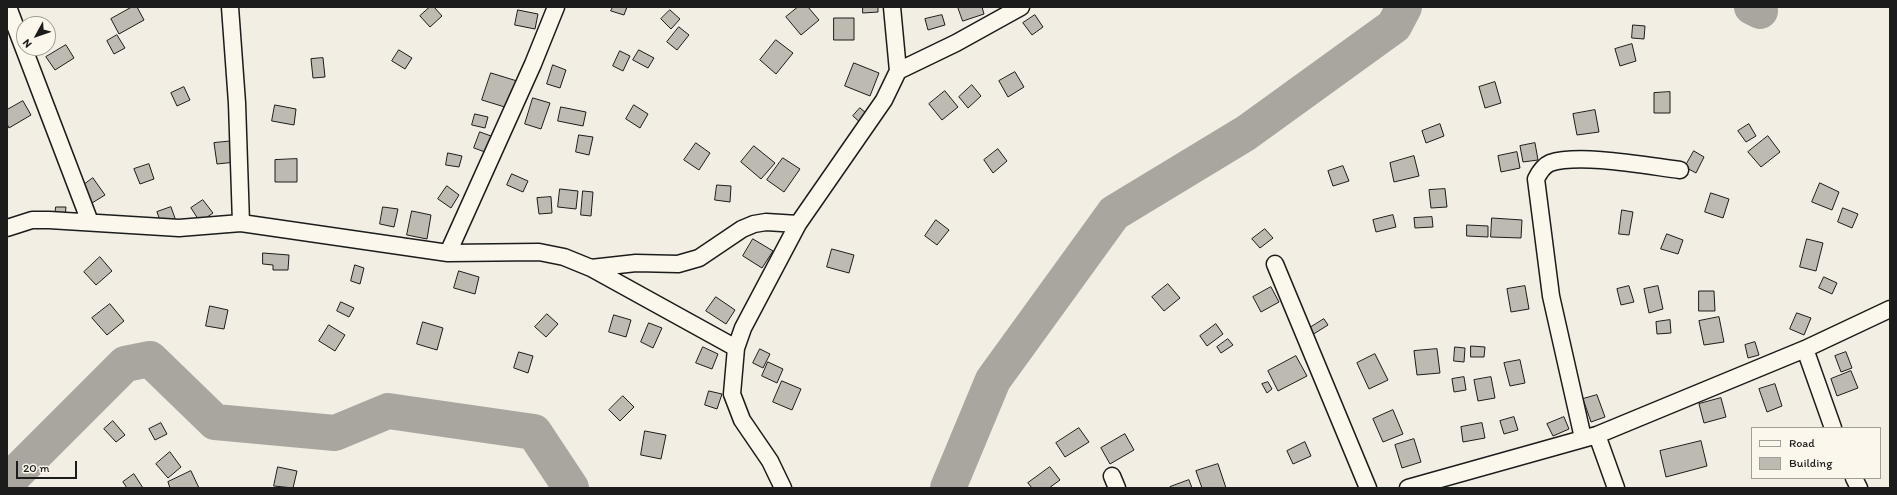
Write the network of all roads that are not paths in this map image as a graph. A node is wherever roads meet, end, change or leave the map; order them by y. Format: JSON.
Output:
{"nodes":[{"id":1,"x":8,"y":7,"type":"edge"},
{"id":2,"x":230,"y":7,"type":"edge"},
{"id":3,"x":556,"y":7,"type":"edge"},
{"id":4,"x":892,"y":7,"type":"edge"},
{"id":5,"x":1022,"y":7,"type":"edge"},
{"id":6,"x":898,"y":71,"type":"junction"},
{"id":7,"x":1680,"y":170,"type":"dead end"},
{"id":8,"x":90,"y":222,"type":"junction"},
{"id":9,"x":241,"y":223,"type":"junction"},
{"id":10,"x":798,"y":224,"type":"junction"},
{"id":11,"x":7,"y":228,"type":"edge"},
{"id":12,"x":448,"y":253,"type":"junction"},
{"id":13,"x":1275,"y":264,"type":"dead end"},
{"id":14,"x":591,"y":268,"type":"junction"},
{"id":15,"x":1890,"y":309,"type":"edge"},
{"id":16,"x":736,"y":348,"type":"junction"},
{"id":17,"x":1805,"y":349,"type":"junction"},
{"id":18,"x":1833,"y":427,"type":"edge"},
{"id":19,"x":1590,"y":436,"type":"junction"},
{"id":20,"x":1854,"y":479,"type":"edge"},
{"id":21,"x":783,"y":488,"type":"edge"},
{"id":22,"x":1368,"y":488,"type":"edge"},
{"id":23,"x":1408,"y":488,"type":"edge"},
{"id":24,"x":1616,"y":488,"type":"edge"},
{"id":25,"x":1859,"y":488,"type":"edge"}],
"edges":[{"from":1,"to":8,"type":"street"},
{"from":2,"to":9,"type":"street"},
{"from":3,"to":12,"type":"street"},
{"from":4,"to":6,"type":"street"},
{"from":5,"to":6,"type":"street"},
{"from":6,"to":10,"type":"street"},
{"from":7,"to":19,"type":"street"},
{"from":8,"to":9,"type":"street"},
{"from":8,"to":11,"type":"street"},
{"from":9,"to":12,"type":"street"},
{"from":10,"to":14,"type":"street"},
{"from":10,"to":16,"type":"street"},
{"from":12,"to":14,"type":"street"},
{"from":13,"to":22,"type":"street"},
{"from":14,"to":16,"type":"street"},
{"from":15,"to":17,"type":"street"},
{"from":16,"to":21,"type":"street"},
{"from":17,"to":18,"type":"street"},
{"from":17,"to":19,"type":"street"},
{"from":19,"to":23,"type":"street"},
{"from":19,"to":24,"type":"street"},
{"from":20,"to":25,"type":"street"}]}
